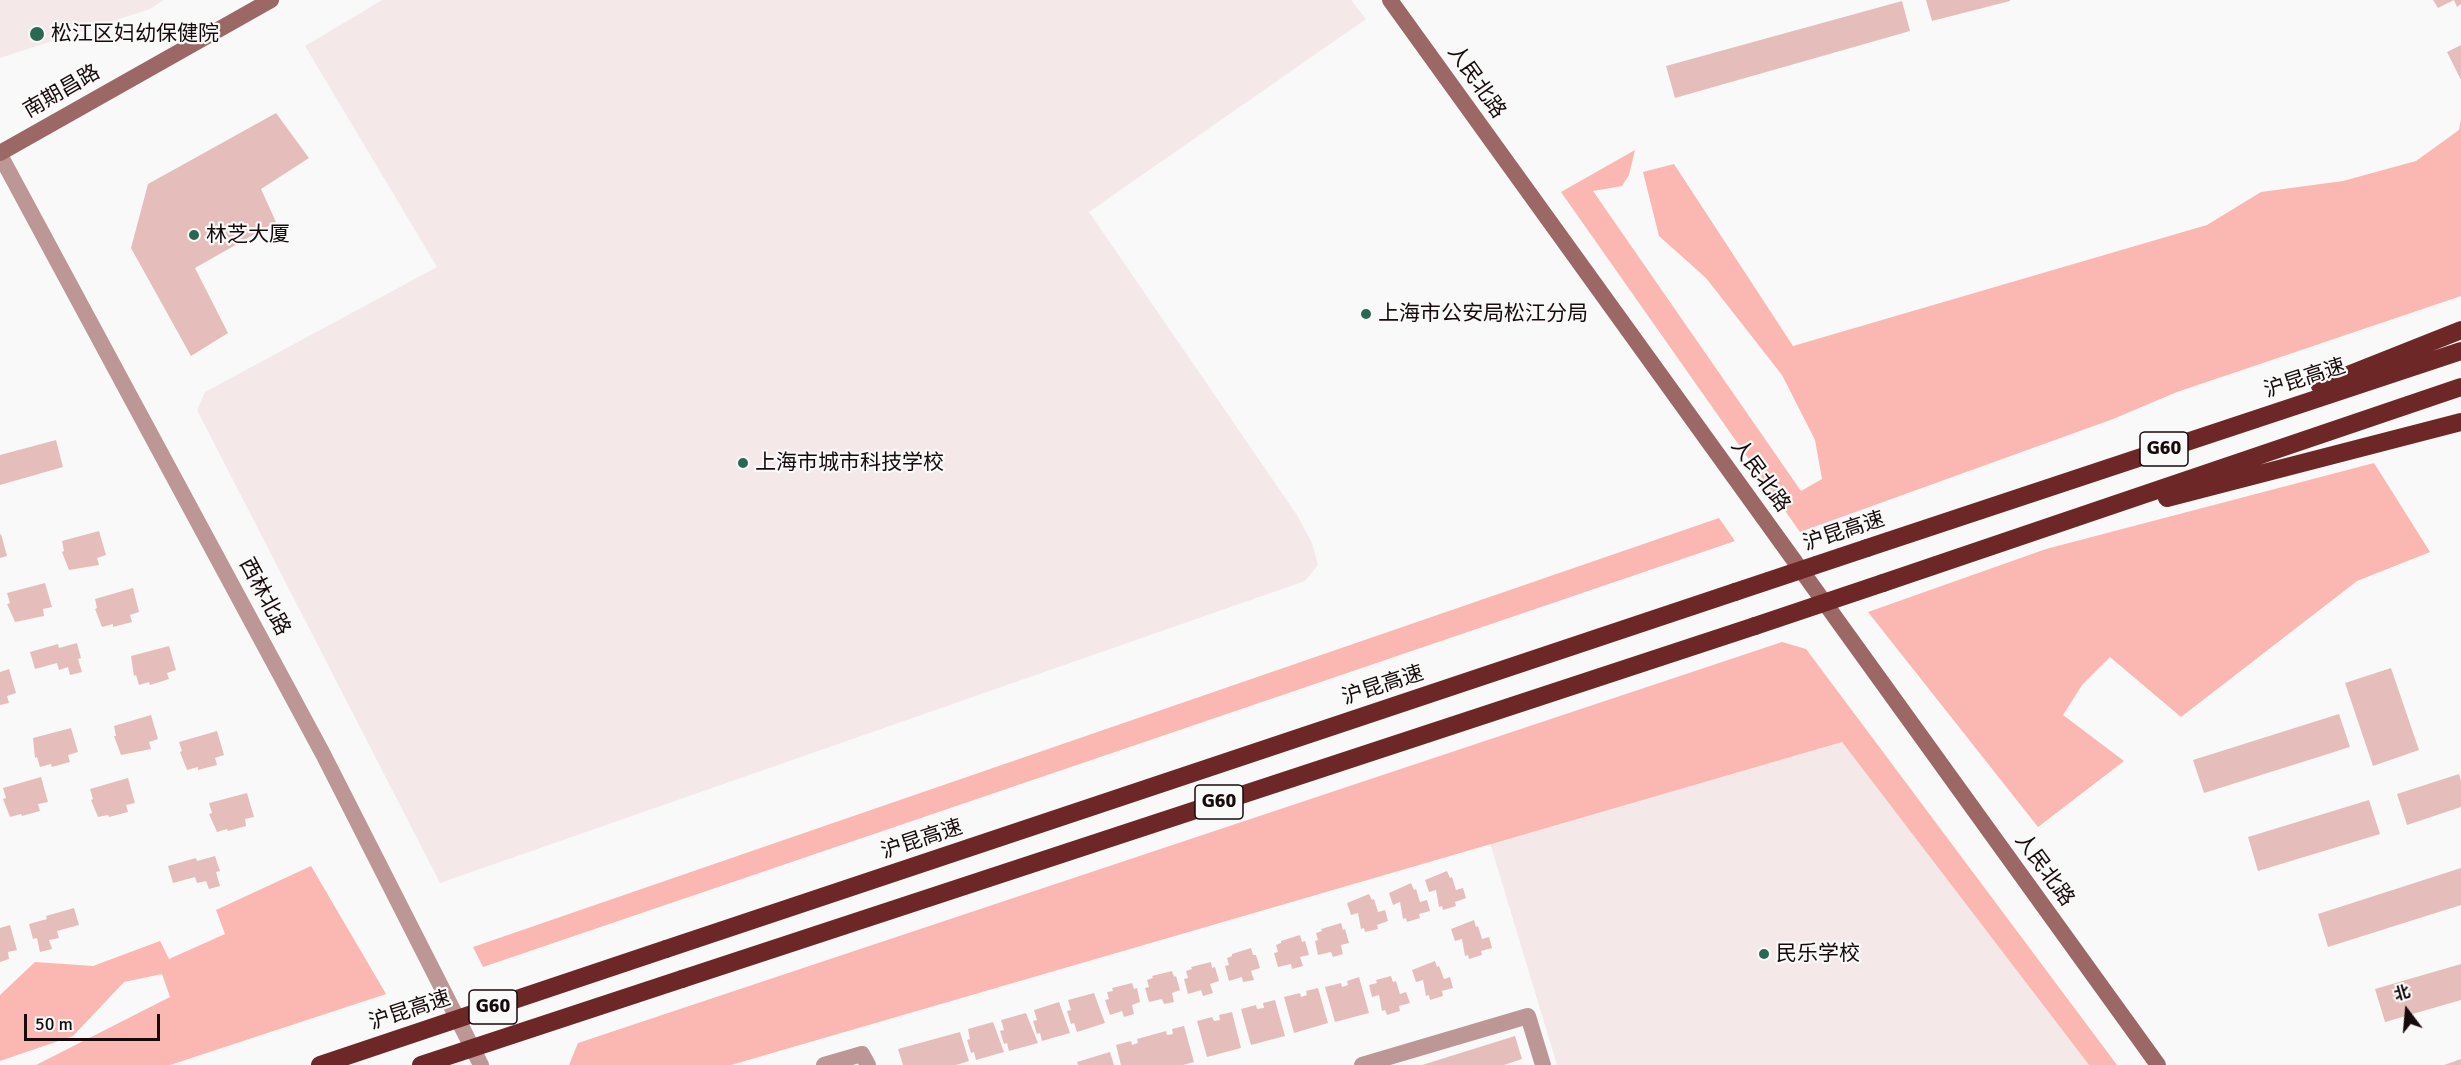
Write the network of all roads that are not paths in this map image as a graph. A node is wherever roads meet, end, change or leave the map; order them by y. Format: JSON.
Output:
{"nodes":[{"id":1,"x":271,"y":0,"type":"edge"},
{"id":2,"x":1390,"y":0,"type":"edge"},
{"id":3,"x":0,"y":154,"type":"edge"},
{"id":4,"x":2461,"y":330,"type":"edge"},
{"id":5,"x":2461,"y":351,"type":"edge"},
{"id":6,"x":2461,"y":387,"type":"edge"},
{"id":7,"x":2461,"y":422,"type":"edge"},
{"id":8,"x":2049,"y":487,"type":"junction"},
{"id":9,"x":2060,"y":524,"type":"junction"},
{"id":10,"x":320,"y":1065,"type":"edge"},
{"id":11,"x":421,"y":1065,"type":"edge"},
{"id":12,"x":482,"y":1065,"type":"edge"},
{"id":13,"x":824,"y":1065,"type":"edge"},
{"id":14,"x":868,"y":1065,"type":"edge"},
{"id":15,"x":1362,"y":1065,"type":"edge"},
{"id":16,"x":1543,"y":1065,"type":"edge"},
{"id":17,"x":2158,"y":1065,"type":"edge"}],
"edges":[{"from":1,"to":3,"type":"main road","name":"南期昌路"},
{"from":2,"to":17,"type":"main road","name":"人民北路"},
{"from":3,"to":12,"type":"street","name":"西林北路"},
{"from":4,"to":8,"type":"highway"},
{"from":5,"to":8,"type":"highway","name":"沪昆高速","number":"G60"},
{"from":6,"to":9,"type":"highway","number":"G60"},
{"from":7,"to":9,"type":"highway"},
{"from":8,"to":10,"type":"highway","name":"沪昆高速","number":"G60","bridge":true},
{"from":9,"to":11,"type":"highway","number":"G60","bridge":true},
{"from":13,"to":14,"type":"street"},
{"from":15,"to":16,"type":"street"}]}
